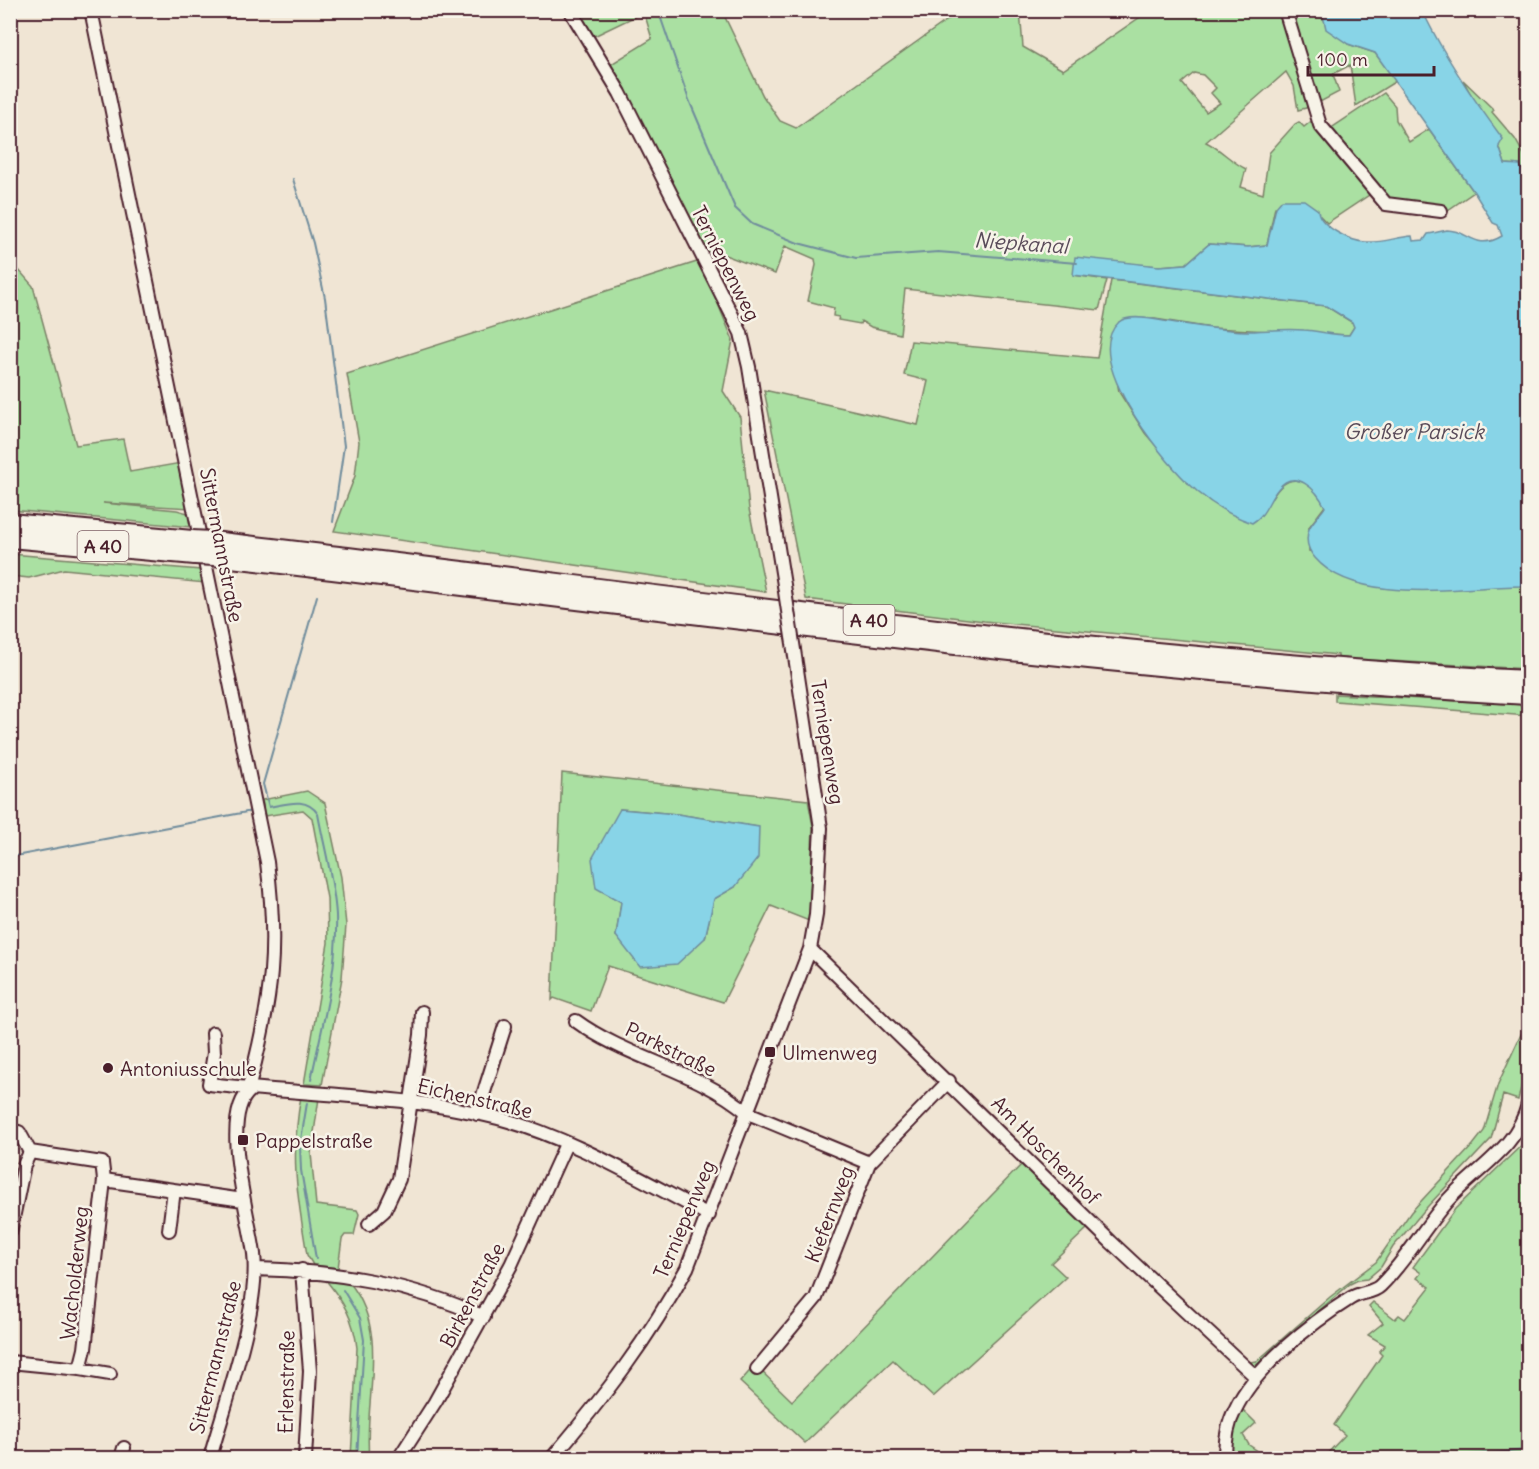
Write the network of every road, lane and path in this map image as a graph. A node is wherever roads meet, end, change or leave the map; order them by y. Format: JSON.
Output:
{"nodes":[{"id":1,"x":91,"y":10,"type":"edge"},
{"id":2,"x":570,"y":10,"type":"edge"},
{"id":3,"x":1285,"y":10,"type":"edge"},
{"id":4,"x":1442,"y":212,"type":"dead end"},
{"id":5,"x":10,"y":523,"type":"edge"},
{"id":6,"x":10,"y":538,"type":"edge"},
{"id":7,"x":193,"y":547,"type":"junction"},
{"id":8,"x":212,"y":549,"type":"junction"},
{"id":9,"x":1528,"y":680,"type":"edge"},
{"id":10,"x":1528,"y":695,"type":"edge"},
{"id":11,"x":810,"y":949,"type":"junction"},
{"id":12,"x":422,"y":1012,"type":"dead end"},
{"id":13,"x":576,"y":1021,"type":"dead end"},
{"id":14,"x":505,"y":1026,"type":"dead end"},
{"id":15,"x":213,"y":1033,"type":"dead end"},
{"id":16,"x":949,"y":1081,"type":"junction"},
{"id":17,"x":251,"y":1090,"type":"junction"},
{"id":18,"x":410,"y":1102,"type":"junction"},
{"id":19,"x":1528,"y":1104,"type":"edge"},
{"id":20,"x":748,"y":1113,"type":"junction"},
{"id":21,"x":477,"y":1114,"type":"junction"},
{"id":22,"x":10,"y":1130,"type":"edge"},
{"id":23,"x":566,"y":1144,"type":"junction"},
{"id":24,"x":30,"y":1152,"type":"junction"},
{"id":25,"x":869,"y":1163,"type":"junction"},
{"id":26,"x":104,"y":1180,"type":"junction"},
{"id":27,"x":174,"y":1190,"type":"junction"},
{"id":28,"x":243,"y":1200,"type":"junction"},
{"id":29,"x":709,"y":1215,"type":"junction"},
{"id":30,"x":369,"y":1224,"type":"dead end"},
{"id":31,"x":169,"y":1230,"type":"dead end"},
{"id":32,"x":10,"y":1233,"type":"edge"},
{"id":33,"x":255,"y":1269,"type":"junction"},
{"id":34,"x":302,"y":1270,"type":"junction"},
{"id":35,"x":484,"y":1317,"type":"junction"},
{"id":36,"x":10,"y":1362,"type":"edge"},
{"id":37,"x":80,"y":1370,"type":"junction"},
{"id":38,"x":756,"y":1370,"type":"dead end"},
{"id":39,"x":110,"y":1374,"type":"dead end"},
{"id":40,"x":1256,"y":1377,"type":"junction"},
{"id":41,"x":210,"y":1458,"type":"edge"},
{"id":42,"x":305,"y":1458,"type":"edge"},
{"id":43,"x":399,"y":1458,"type":"edge"},
{"id":44,"x":552,"y":1458,"type":"edge"},
{"id":45,"x":1224,"y":1458,"type":"edge"}],
"edges":[{"from":1,"to":17,"type":"street","name":"Sittermannstraße"},
{"from":2,"to":11,"type":"street","name":"Terniepenweg","bridge":true},
{"from":3,"to":4,"type":"street"},
{"from":5,"to":7,"type":"highway","number":"A 40"},
{"from":6,"to":7,"type":"highway","number":"A 40"},
{"from":7,"to":8,"type":"highway","number":"A 40","bridge":true},
{"from":8,"to":9,"type":"highway","number":"A 40"},
{"from":8,"to":10,"type":"highway","number":"A 40"},
{"from":11,"to":16,"type":"street","name":"Am Hoschenhof"},
{"from":11,"to":20,"type":"street","name":"Terniepenweg"},
{"from":12,"to":18,"type":"street"},
{"from":13,"to":20,"type":"street","name":"Parkstraße"},
{"from":14,"to":21,"type":"street"},
{"from":15,"to":17,"type":"street"},
{"from":16,"to":25,"type":"street","name":"Kiefernweg"},
{"from":16,"to":40,"type":"street","name":"Am Hoschenhof"},
{"from":17,"to":18,"type":"street","name":"Eichenstraße"},
{"from":17,"to":28,"type":"street","name":"Sittermannstraße"},
{"from":18,"to":21,"type":"street","name":"Eichenstraße"},
{"from":18,"to":30,"type":"street"},
{"from":19,"to":40,"type":"street"},
{"from":20,"to":25,"type":"street"},
{"from":20,"to":29,"type":"street","name":"Terniepenweg"},
{"from":21,"to":23,"type":"street","name":"Eichenstraße"},
{"from":22,"to":24,"type":"street"},
{"from":23,"to":29,"type":"street","name":"Eichenstraße"},
{"from":23,"to":35,"type":"street","name":"Birkenstraße"},
{"from":24,"to":26,"type":"street"},
{"from":24,"to":32,"type":"street"},
{"from":25,"to":38,"type":"street","name":"Kiefernweg"},
{"from":26,"to":27,"type":"street"},
{"from":26,"to":37,"type":"street","name":"Wacholderweg"},
{"from":27,"to":28,"type":"street"},
{"from":27,"to":31,"type":"street"},
{"from":28,"to":33,"type":"street","name":"Sittermannstraße"},
{"from":29,"to":44,"type":"street","name":"Terniepenweg"},
{"from":33,"to":34,"type":"street"},
{"from":33,"to":41,"type":"street","name":"Sittermannstraße"},
{"from":34,"to":35,"type":"street"},
{"from":34,"to":42,"type":"street","name":"Erlenstraße"},
{"from":35,"to":43,"type":"street","name":"Birkenstraße"},
{"from":36,"to":37,"type":"street","name":"Wacholderweg"},
{"from":37,"to":39,"type":"street","name":"Wacholderweg"},
{"from":40,"to":45,"type":"street"}]}
